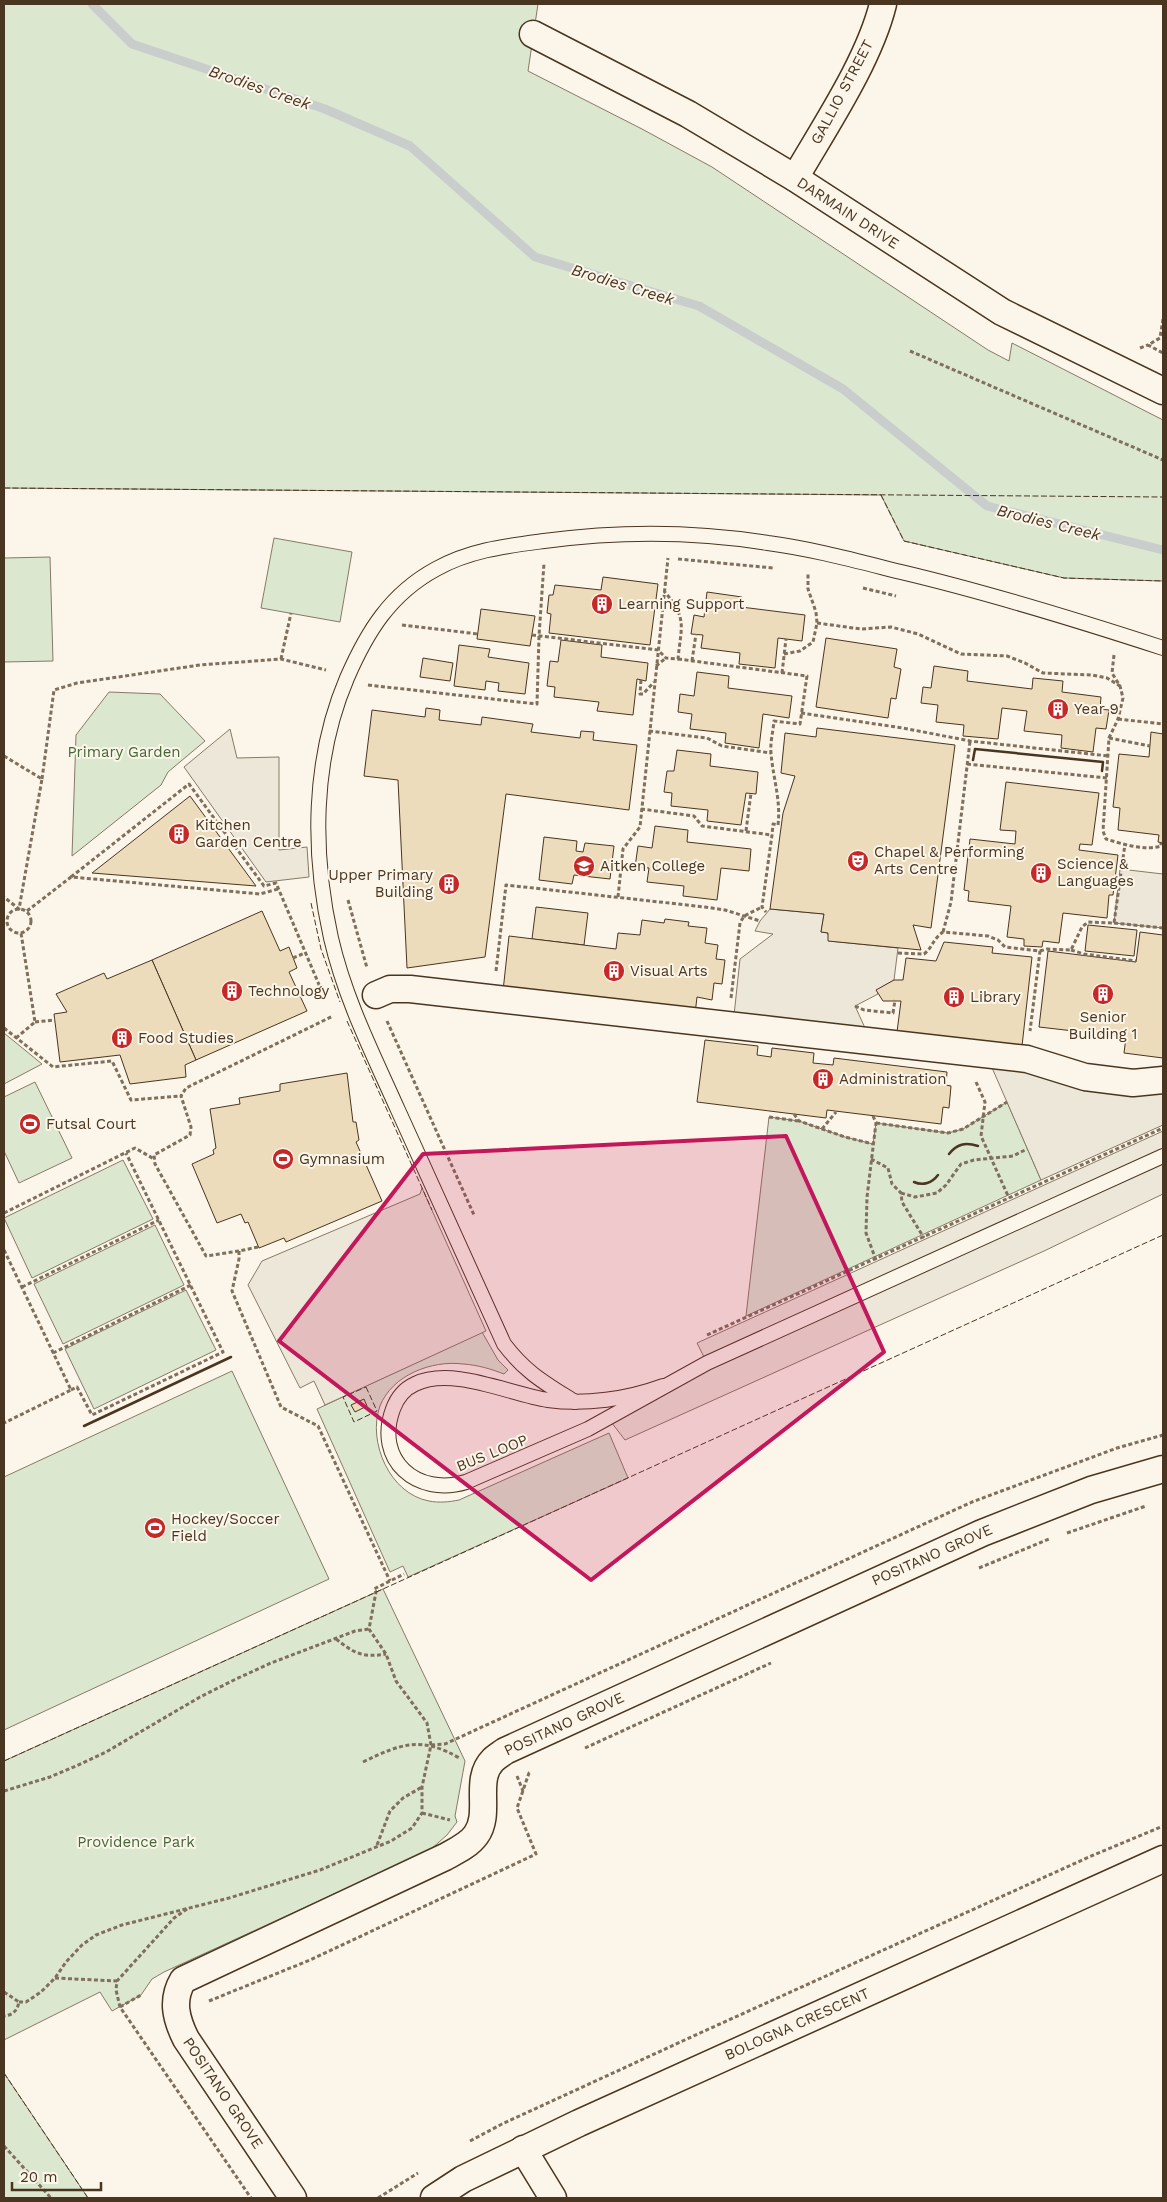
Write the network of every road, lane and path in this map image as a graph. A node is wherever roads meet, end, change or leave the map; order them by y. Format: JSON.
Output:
{"nodes":[{"id":1,"x":883,"y":4,"type":"edge"},
{"id":2,"x":533,"y":34,"type":"dead end"},
{"id":3,"x":795,"y":178,"type":"junction"},
{"id":4,"x":1163,"y":319,"type":"edge"},
{"id":5,"x":910,"y":351,"type":"dead end"},
{"id":6,"x":1163,"y":353,"type":"edge"},
{"id":7,"x":1163,"y":392,"type":"edge"},
{"id":8,"x":1163,"y":460,"type":"edge"},
{"id":9,"x":659,"y":557,"type":"dead end"},
{"id":10,"x":668,"y":558,"type":"junction"},
{"id":11,"x":551,"y":559,"type":"dead end"},
{"id":12,"x":544,"y":560,"type":"junction"},
{"id":13,"x":535,"y":562,"type":"dead end"},
{"id":14,"x":783,"y":570,"type":"dead end"},
{"id":15,"x":800,"y":573,"type":"dead end"},
{"id":16,"x":808,"y":574,"type":"junction"},
{"id":17,"x":817,"y":576,"type":"dead end"},
{"id":18,"x":860,"y":587,"type":"dead end"},
{"id":19,"x":664,"y":591,"type":"junction"},
{"id":20,"x":896,"y":596,"type":"dead end"},
{"id":21,"x":291,"y":613,"type":"dead end"},
{"id":22,"x":817,"y":623,"type":"junction"},
{"id":23,"x":396,"y":624,"type":"dead end"},
{"id":24,"x":478,"y":634,"type":"dead end"},
{"id":25,"x":696,"y":634,"type":"dead end"},
{"id":26,"x":532,"y":635,"type":"dead end"},
{"id":27,"x":539,"y":636,"type":"junction"},
{"id":28,"x":786,"y":638,"type":"dead end"},
{"id":29,"x":1163,"y":648,"type":"edge"},
{"id":30,"x":658,"y":650,"type":"junction"},
{"id":31,"x":784,"y":654,"type":"junction"},
{"id":32,"x":1114,"y":654,"type":"dead end"},
{"id":33,"x":666,"y":658,"type":"junction"},
{"id":34,"x":281,"y":659,"type":"junction"},
{"id":35,"x":678,"y":659,"type":"junction"},
{"id":36,"x":692,"y":660,"type":"junction"},
{"id":37,"x":656,"y":666,"type":"junction"},
{"id":38,"x":334,"y":672,"type":"dead end"},
{"id":39,"x":782,"y":673,"type":"junction"},
{"id":40,"x":641,"y":680,"type":"dead end"},
{"id":41,"x":654,"y":682,"type":"junction"},
{"id":42,"x":363,"y":684,"type":"dead end"},
{"id":43,"x":1120,"y":686,"type":"junction"},
{"id":44,"x":801,"y":713,"type":"junction"},
{"id":45,"x":1118,"y":719,"type":"junction"},
{"id":46,"x":1163,"y":724,"type":"edge"},
{"id":47,"x":649,"y":731,"type":"junction"},
{"id":48,"x":1109,"y":738,"type":"junction"},
{"id":49,"x":970,"y":742,"type":"junction"},
{"id":50,"x":1150,"y":746,"type":"dead end"},
{"id":51,"x":771,"y":753,"type":"junction"},
{"id":52,"x":4,"y":756,"type":"edge"},
{"id":53,"x":1109,"y":756,"type":"junction"},
{"id":54,"x":967,"y":764,"type":"junction"},
{"id":55,"x":1107,"y":778,"type":"junction"},
{"id":56,"x":42,"y":779,"type":"junction"},
{"id":57,"x":751,"y":793,"type":"dead end"},
{"id":58,"x":641,"y":809,"type":"junction"},
{"id":59,"x":746,"y":831,"type":"junction"},
{"id":60,"x":772,"y":835,"type":"junction"},
{"id":61,"x":1125,"y":844,"type":"junction"},
{"id":62,"x":1162,"y":845,"type":"edge"},
{"id":63,"x":71,"y":877,"type":"junction"},
{"id":64,"x":278,"y":889,"type":"junction"},
{"id":65,"x":347,"y":894,"type":"dead end"},
{"id":66,"x":4,"y":897,"type":"edge"},
{"id":67,"x":618,"y":897,"type":"junction"},
{"id":68,"x":762,"y":907,"type":"junction"},
{"id":69,"x":19,"y":909,"type":"junction"},
{"id":70,"x":27,"y":911,"type":"junction"},
{"id":71,"x":766,"y":912,"type":"dead end"},
{"id":72,"x":744,"y":916,"type":"junction"},
{"id":73,"x":5,"y":922,"type":"edge"},
{"id":74,"x":760,"y":922,"type":"dead end"},
{"id":75,"x":1114,"y":923,"type":"junction"},
{"id":76,"x":1163,"y":928,"type":"edge"},
{"id":77,"x":943,"y":932,"type":"junction"},
{"id":78,"x":21,"y":933,"type":"junction"},
{"id":79,"x":1071,"y":950,"type":"junction"},
{"id":80,"x":1040,"y":951,"type":"junction"},
{"id":81,"x":305,"y":953,"type":"junction"},
{"id":82,"x":898,"y":953,"type":"dead end"},
{"id":83,"x":293,"y":958,"type":"dead end"},
{"id":84,"x":1136,"y":961,"type":"dead end"},
{"id":85,"x":322,"y":992,"type":"dead end"},
{"id":86,"x":376,"y":995,"type":"junction"},
{"id":87,"x":493,"y":998,"type":"junction"},
{"id":88,"x":895,"y":1000,"type":"dead end"},
{"id":89,"x":855,"y":1006,"type":"dead end"},
{"id":90,"x":330,"y":1008,"type":"dead end"},
{"id":91,"x":342,"y":1011,"type":"dead end"},
{"id":92,"x":333,"y":1016,"type":"junction"},
{"id":93,"x":55,"y":1020,"type":"dead end"},
{"id":94,"x":35,"y":1022,"type":"junction"},
{"id":95,"x":727,"y":1024,"type":"junction"},
{"id":96,"x":4,"y":1028,"type":"edge"},
{"id":97,"x":16,"y":1038,"type":"junction"},
{"id":98,"x":964,"y":1052,"type":"junction"},
{"id":99,"x":1027,"y":1059,"type":"junction"},
{"id":100,"x":1163,"y":1080,"type":"edge"},
{"id":101,"x":181,"y":1096,"type":"junction"},
{"id":102,"x":1007,"y":1102,"type":"dead end"},
{"id":103,"x":836,"y":1112,"type":"dead end"},
{"id":104,"x":794,"y":1114,"type":"dead end"},
{"id":105,"x":984,"y":1115,"type":"junction"},
{"id":106,"x":873,"y":1116,"type":"dead end"},
{"id":107,"x":769,"y":1117,"type":"dead end"},
{"id":108,"x":799,"y":1121,"type":"junction"},
{"id":109,"x":876,"y":1123,"type":"junction"},
{"id":110,"x":1163,"y":1128,"type":"edge"},
{"id":111,"x":822,"y":1129,"type":"junction"},
{"id":112,"x":873,"y":1144,"type":"junction"},
{"id":113,"x":1027,"y":1150,"type":"dead end"},
{"id":114,"x":126,"y":1152,"type":"junction"},
{"id":115,"x":1163,"y":1156,"type":"edge"},
{"id":116,"x":154,"y":1159,"type":"junction"},
{"id":117,"x":872,"y":1159,"type":"junction"},
{"id":118,"x":992,"y":1159,"type":"junction"},
{"id":119,"x":901,"y":1193,"type":"junction"},
{"id":120,"x":1009,"y":1198,"type":"junction"},
{"id":121,"x":4,"y":1213,"type":"edge"},
{"id":122,"x":474,"y":1215,"type":"dead end"},
{"id":123,"x":159,"y":1220,"type":"junction"},
{"id":124,"x":924,"y":1238,"type":"junction"},
{"id":125,"x":258,"y":1247,"type":"dead end"},
{"id":126,"x":4,"y":1250,"type":"edge"},
{"id":127,"x":239,"y":1251,"type":"junction"},
{"id":128,"x":875,"y":1260,"type":"junction"},
{"id":129,"x":190,"y":1285,"type":"junction"},
{"id":130,"x":22,"y":1287,"type":"junction"},
{"id":131,"x":707,"y":1336,"type":"dead end"},
{"id":132,"x":53,"y":1353,"type":"junction"},
{"id":133,"x":663,"y":1386,"type":"junction"},
{"id":134,"x":71,"y":1390,"type":"junction"},
{"id":135,"x":575,"y":1402,"type":"junction"},
{"id":136,"x":4,"y":1423,"type":"edge"},
{"id":137,"x":1163,"y":1469,"type":"edge"},
{"id":138,"x":1154,"y":1503,"type":"dead end"},
{"id":139,"x":1065,"y":1533,"type":"dead end"},
{"id":140,"x":1056,"y":1537,"type":"dead end"},
{"id":141,"x":976,"y":1569,"type":"dead end"},
{"id":142,"x":404,"y":1574,"type":"dead end"},
{"id":143,"x":390,"y":1581,"type":"junction"},
{"id":144,"x":369,"y":1630,"type":"junction"},
{"id":145,"x":336,"y":1638,"type":"junction"},
{"id":146,"x":386,"y":1654,"type":"junction"},
{"id":147,"x":772,"y":1663,"type":"dead end"},
{"id":148,"x":454,"y":1739,"type":"dead end"},
{"id":149,"x":431,"y":1744,"type":"junction"},
{"id":150,"x":580,"y":1750,"type":"dead end"},
{"id":151,"x":363,"y":1762,"type":"dead end"},
{"id":152,"x":515,"y":1770,"type":"dead end"},
{"id":153,"x":538,"y":1770,"type":"dead end"},
{"id":154,"x":486,"y":1771,"type":"junction"},
{"id":155,"x":422,"y":1787,"type":"junction"},
{"id":156,"x":4,"y":1790,"type":"edge"},
{"id":157,"x":524,"y":1792,"type":"junction"},
{"id":158,"x":422,"y":1813,"type":"junction"},
{"id":159,"x":457,"y":1822,"type":"dead end"},
{"id":160,"x":377,"y":1845,"type":"junction"},
{"id":161,"x":1163,"y":1859,"type":"edge"},
{"id":162,"x":190,"y":1908,"type":"junction"},
{"id":163,"x":55,"y":1978,"type":"junction"},
{"id":164,"x":117,"y":1980,"type":"junction"},
{"id":165,"x":4,"y":1992,"type":"edge"},
{"id":166,"x":141,"y":1995,"type":"dead end"},
{"id":167,"x":206,"y":2001,"type":"dead end"},
{"id":168,"x":18,"y":2002,"type":"junction"},
{"id":169,"x":120,"y":2007,"type":"junction"},
{"id":170,"x":4,"y":2016,"type":"edge"},
{"id":171,"x":4,"y":2146,"type":"edge"},
{"id":172,"x":523,"y":2149,"type":"junction"},
{"id":173,"x":51,"y":2198,"type":"edge"},
{"id":174,"x":251,"y":2198,"type":"edge"},
{"id":175,"x":293,"y":2198,"type":"edge"},
{"id":176,"x":434,"y":2198,"type":"edge"},
{"id":177,"x":553,"y":2198,"type":"edge"}],
"edges":[{"from":1,"to":3,"type":"street","name":"GALLIO STREET"},
{"from":2,"to":3,"type":"street","name":"DARMAIN DRIVE"},
{"from":3,"to":7,"type":"street","name":"DARMAIN DRIVE"},
{"from":4,"to":6,"type":"path"},
{"from":5,"to":8,"type":"path"},
{"from":9,"to":10,"type":"path"},
{"from":10,"to":14,"type":"path"},
{"from":10,"to":19,"type":"path"},
{"from":11,"to":12,"type":"path"},
{"from":12,"to":13,"type":"path"},
{"from":12,"to":27,"type":"path"},
{"from":15,"to":16,"type":"path"},
{"from":16,"to":17,"type":"path"},
{"from":16,"to":22,"type":"path"},
{"from":18,"to":20,"type":"path"},
{"from":19,"to":30,"type":"path"},
{"from":19,"to":35,"type":"path"},
{"from":21,"to":34,"type":"path"},
{"from":22,"to":31,"type":"path"},
{"from":22,"to":43,"type":"path"},
{"from":23,"to":24,"type":"path"},
{"from":25,"to":36,"type":"path"},
{"from":26,"to":27,"type":"path"},
{"from":27,"to":30,"type":"path"},
{"from":27,"to":42,"type":"path"},
{"from":28,"to":31,"type":"path"},
{"from":29,"to":135,"type":"lane"},
{"from":30,"to":33,"type":"path"},
{"from":30,"to":37,"type":"path"},
{"from":31,"to":39,"type":"path"},
{"from":32,"to":43,"type":"path"},
{"from":33,"to":35,"type":"path"},
{"from":33,"to":37,"type":"path"},
{"from":34,"to":38,"type":"path"},
{"from":34,"to":56,"type":"path"},
{"from":35,"to":36,"type":"path"},
{"from":36,"to":39,"type":"path"},
{"from":37,"to":41,"type":"path"},
{"from":39,"to":44,"type":"path"},
{"from":40,"to":41,"type":"path"},
{"from":41,"to":47,"type":"path"},
{"from":43,"to":45,"type":"path"},
{"from":44,"to":49,"type":"path"},
{"from":44,"to":51,"type":"path"},
{"from":45,"to":46,"type":"path"},
{"from":45,"to":48,"type":"path"},
{"from":47,"to":51,"type":"path"},
{"from":47,"to":58,"type":"path"},
{"from":48,"to":50,"type":"path"},
{"from":48,"to":53,"type":"path"},
{"from":49,"to":53,"type":"path"},
{"from":49,"to":54,"type":"path"},
{"from":51,"to":60,"type":"path"},
{"from":52,"to":56,"type":"path"},
{"from":53,"to":55,"type":"path"},
{"from":54,"to":55,"type":"path"},
{"from":54,"to":77,"type":"path"},
{"from":55,"to":61,"type":"path"},
{"from":56,"to":69,"type":"path"},
{"from":57,"to":59,"type":"path"},
{"from":58,"to":59,"type":"path"},
{"from":58,"to":67,"type":"path"},
{"from":59,"to":60,"type":"path"},
{"from":60,"to":68,"type":"path"},
{"from":61,"to":62,"type":"path"},
{"from":61,"to":75,"type":"path"},
{"from":63,"to":64,"type":"path"},
{"from":63,"to":64,"type":"path"},
{"from":63,"to":70,"type":"path"},
{"from":64,"to":81,"type":"path"},
{"from":65,"to":86,"type":"path"},
{"from":66,"to":69,"type":"path"},
{"from":67,"to":72,"type":"path"},
{"from":67,"to":87,"type":"path"},
{"from":68,"to":71,"type":"path"},
{"from":68,"to":72,"type":"path"},
{"from":69,"to":70,"type":"path"},
{"from":69,"to":73,"type":"path"},
{"from":70,"to":78,"type":"path"},
{"from":72,"to":74,"type":"path"},
{"from":72,"to":95,"type":"path"},
{"from":73,"to":78,"type":"path"},
{"from":75,"to":76,"type":"path"},
{"from":75,"to":79,"type":"path"},
{"from":77,"to":80,"type":"path"},
{"from":77,"to":82,"type":"path"},
{"from":78,"to":94,"type":"path"},
{"from":79,"to":80,"type":"path"},
{"from":79,"to":84,"type":"path"},
{"from":80,"to":99,"type":"path"},
{"from":81,"to":83,"type":"path"},
{"from":81,"to":85,"type":"path"},
{"from":86,"to":87,"type":"street"},
{"from":86,"to":122,"type":"path"},
{"from":87,"to":95,"type":"street"},
{"from":88,"to":89,"type":"path"},
{"from":90,"to":92,"type":"path"},
{"from":91,"to":92,"type":"path"},
{"from":92,"to":101,"type":"path"},
{"from":93,"to":94,"type":"path"},
{"from":94,"to":97,"type":"path"},
{"from":95,"to":98,"type":"street"},
{"from":96,"to":97,"type":"path"},
{"from":97,"to":101,"type":"path"},
{"from":98,"to":99,"type":"street"},
{"from":98,"to":105,"type":"path"},
{"from":99,"to":100,"type":"street"},
{"from":101,"to":116,"type":"path"},
{"from":102,"to":105,"type":"path"},
{"from":103,"to":111,"type":"path"},
{"from":104,"to":108,"type":"path"},
{"from":105,"to":109,"type":"path"},
{"from":105,"to":118,"type":"path"},
{"from":106,"to":109,"type":"path"},
{"from":107,"to":108,"type":"path"},
{"from":108,"to":111,"type":"path"},
{"from":109,"to":112,"type":"path"},
{"from":110,"to":120,"type":"path"},
{"from":111,"to":112,"type":"path"},
{"from":112,"to":117,"type":"path"},
{"from":113,"to":118,"type":"path"},
{"from":114,"to":116,"type":"path"},
{"from":114,"to":121,"type":"path"},
{"from":114,"to":123,"type":"path"},
{"from":115,"to":133,"type":"lane"},
{"from":116,"to":127,"type":"path"},
{"from":117,"to":119,"type":"path"},
{"from":117,"to":128,"type":"path"},
{"from":118,"to":119,"type":"path"},
{"from":118,"to":120,"type":"path"},
{"from":119,"to":124,"type":"path"},
{"from":120,"to":124,"type":"path"},
{"from":123,"to":129,"type":"path"},
{"from":123,"to":130,"type":"path"},
{"from":124,"to":128,"type":"path"},
{"from":125,"to":127,"type":"path"},
{"from":126,"to":130,"type":"path"},
{"from":127,"to":143,"type":"path"},
{"from":128,"to":131,"type":"path"},
{"from":129,"to":132,"type":"path"},
{"from":129,"to":134,"type":"path"},
{"from":130,"to":132,"type":"path"},
{"from":132,"to":134,"type":"path"},
{"from":133,"to":135,"type":"lane","name":"BUS LOOP"},
{"from":133,"to":135,"type":"lane","name":"BUS LOOP"},
{"from":134,"to":136,"type":"path"},
{"from":137,"to":154,"type":"street","name":"POSITANO GROVE"},
{"from":138,"to":139,"type":"path"},
{"from":140,"to":141,"type":"path"},
{"from":142,"to":143,"type":"path"},
{"from":143,"to":144,"type":"path"},
{"from":144,"to":145,"type":"path"},
{"from":144,"to":146,"type":"path"},
{"from":145,"to":146,"type":"path"},
{"from":145,"to":156,"type":"path"},
{"from":146,"to":149,"type":"path"},
{"from":147,"to":150,"type":"path"},
{"from":148,"to":149,"type":"path"},
{"from":149,"to":151,"type":"path"},
{"from":149,"to":154,"type":"path"},
{"from":149,"to":155,"type":"path"},
{"from":152,"to":157,"type":"path"},
{"from":153,"to":157,"type":"path"},
{"from":154,"to":175,"type":"street","name":"POSITANO GROVE"},
{"from":155,"to":158,"type":"path"},
{"from":155,"to":160,"type":"path"},
{"from":157,"to":167,"type":"path"},
{"from":158,"to":159,"type":"path"},
{"from":158,"to":160,"type":"path"},
{"from":160,"to":162,"type":"path"},
{"from":161,"to":172,"type":"street","name":"BOLOGNA CRESCENT"},
{"from":162,"to":163,"type":"path"},
{"from":162,"to":164,"type":"path"},
{"from":163,"to":164,"type":"path"},
{"from":163,"to":168,"type":"path"},
{"from":164,"to":169,"type":"path"},
{"from":165,"to":168,"type":"path"},
{"from":166,"to":169,"type":"path"},
{"from":168,"to":170,"type":"path"},
{"from":169,"to":174,"type":"path"},
{"from":171,"to":173,"type":"path"},
{"from":172,"to":176,"type":"street","name":"BOLOGNA CRESCENT"},
{"from":172,"to":177,"type":"street"}]}
